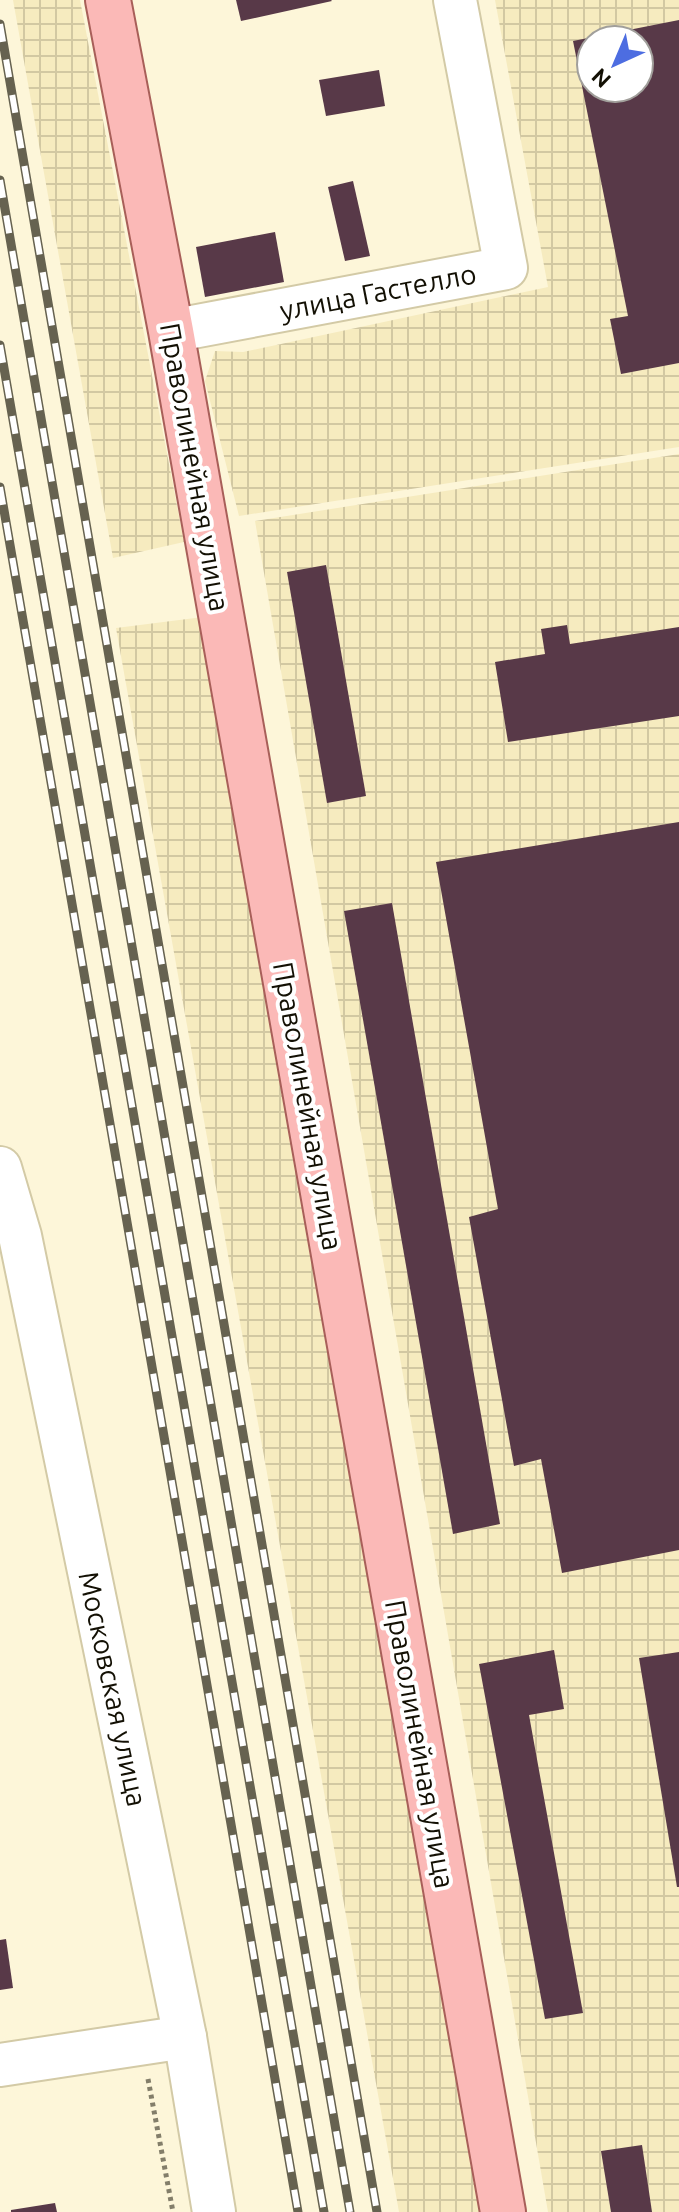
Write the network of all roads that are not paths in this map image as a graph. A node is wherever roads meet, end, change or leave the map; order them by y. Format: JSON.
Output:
{"nodes":[{"id":1,"x":108,"y":0,"type":"edge"},
{"id":2,"x":455,"y":0,"type":"edge"},
{"id":3,"x":171,"y":331,"type":"junction"},
{"id":4,"x":0,"y":1168,"type":"edge"},
{"id":5,"x":185,"y":2037,"type":"junction"},
{"id":6,"x":0,"y":2065,"type":"edge"},
{"id":7,"x":214,"y":2212,"type":"edge"},
{"id":8,"x":503,"y":2212,"type":"edge"}],
"edges":[{"from":1,"to":3,"type":"main road","name":"Праволинейная улица"},
{"from":2,"to":3,"type":"street","name":"улица Гастелло"},
{"from":3,"to":8,"type":"main road","name":"Праволинейная улица"},
{"from":4,"to":5,"type":"street","name":"Московская улица"},
{"from":5,"to":6,"type":"street"},
{"from":5,"to":7,"type":"street","name":"Московская улица"}]}
